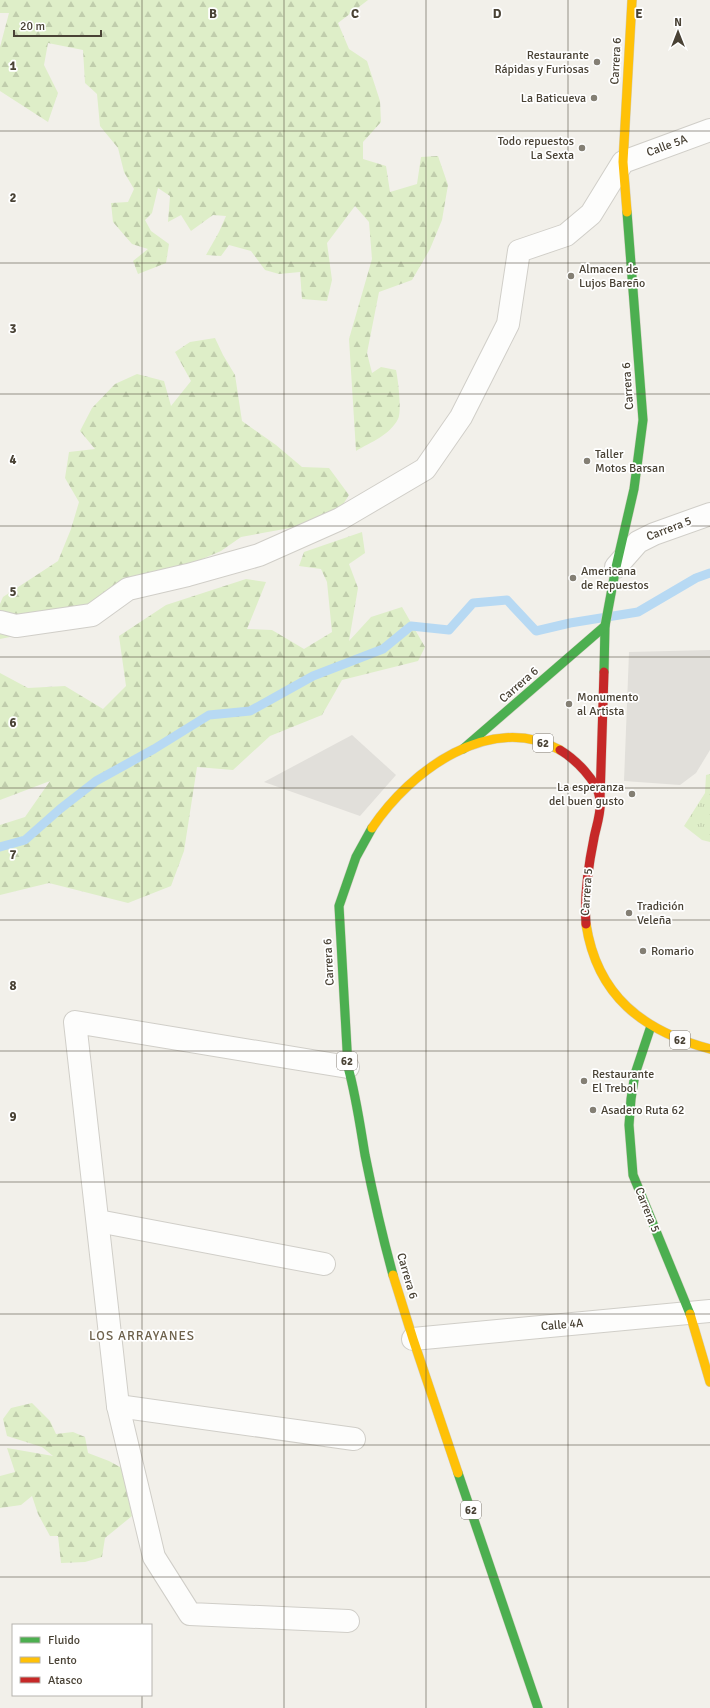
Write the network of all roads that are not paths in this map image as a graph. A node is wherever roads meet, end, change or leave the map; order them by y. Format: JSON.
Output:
{"nodes":[{"id":1,"x":632,"y":0,"type":"edge"},
{"id":2,"x":710,"y":130,"type":"edge"},
{"id":3,"x":623,"y":162,"type":"junction"},
{"id":4,"x":710,"y":514,"type":"edge"},
{"id":5,"x":616,"y":567,"type":"junction"},
{"id":6,"x":0,"y":622,"type":"edge"},
{"id":7,"x":605,"y":626,"type":"junction"},
{"id":8,"x":463,"y":749,"type":"junction"},
{"id":9,"x":600,"y":799,"type":"junction"},
{"id":10,"x":651,"y":1026,"type":"junction"},
{"id":11,"x":710,"y":1049,"type":"edge"},
{"id":12,"x":348,"y":1067,"type":"junction"},
{"id":13,"x":98,"y":1221,"type":"junction"},
{"id":14,"x":324,"y":1264,"type":"dead end"},
{"id":15,"x":700,"y":1312,"type":"edge"},
{"id":16,"x":413,"y":1339,"type":"junction"},
{"id":17,"x":710,"y":1382,"type":"edge"},
{"id":18,"x":118,"y":1406,"type":"junction"},
{"id":19,"x":354,"y":1439,"type":"dead end"},
{"id":20,"x":348,"y":1621,"type":"dead end"},
{"id":21,"x":538,"y":1708,"type":"edge"}],
"edges":[{"from":1,"to":3,"type":"main road","name":"Carrera 6"},
{"from":2,"to":3,"type":"street","name":"Calle 5A"},
{"from":3,"to":5,"type":"main road","name":"Carrera 6"},
{"from":3,"to":6,"type":"street"},
{"from":4,"to":5,"type":"street","name":"Carrera 5"},
{"from":5,"to":7,"type":"main road","name":"Carrera 6"},
{"from":7,"to":8,"type":"main road","name":"Carrera 6"},
{"from":7,"to":9,"type":"main road","name":"Carrera 5"},
{"from":8,"to":9,"type":"main road","number":"62"},
{"from":8,"to":12,"type":"main road","name":"Carrera 6","number":"62"},
{"from":9,"to":10,"type":"main road","name":"Carrera 5","number":"62"},
{"from":10,"to":11,"type":"main road","number":"62"},
{"from":10,"to":15,"type":"main road","name":"Carrera 5"},
{"from":12,"to":13,"type":"street"},
{"from":12,"to":16,"type":"main road","name":"Carrera 6","number":"62"},
{"from":13,"to":14,"type":"street"},
{"from":13,"to":18,"type":"street"},
{"from":15,"to":16,"type":"street","name":"Calle 4A"},
{"from":15,"to":17,"type":"main road","name":"Carrera 5"},
{"from":16,"to":21,"type":"main road","number":"62"},
{"from":18,"to":19,"type":"street"},
{"from":18,"to":20,"type":"street"}]}
